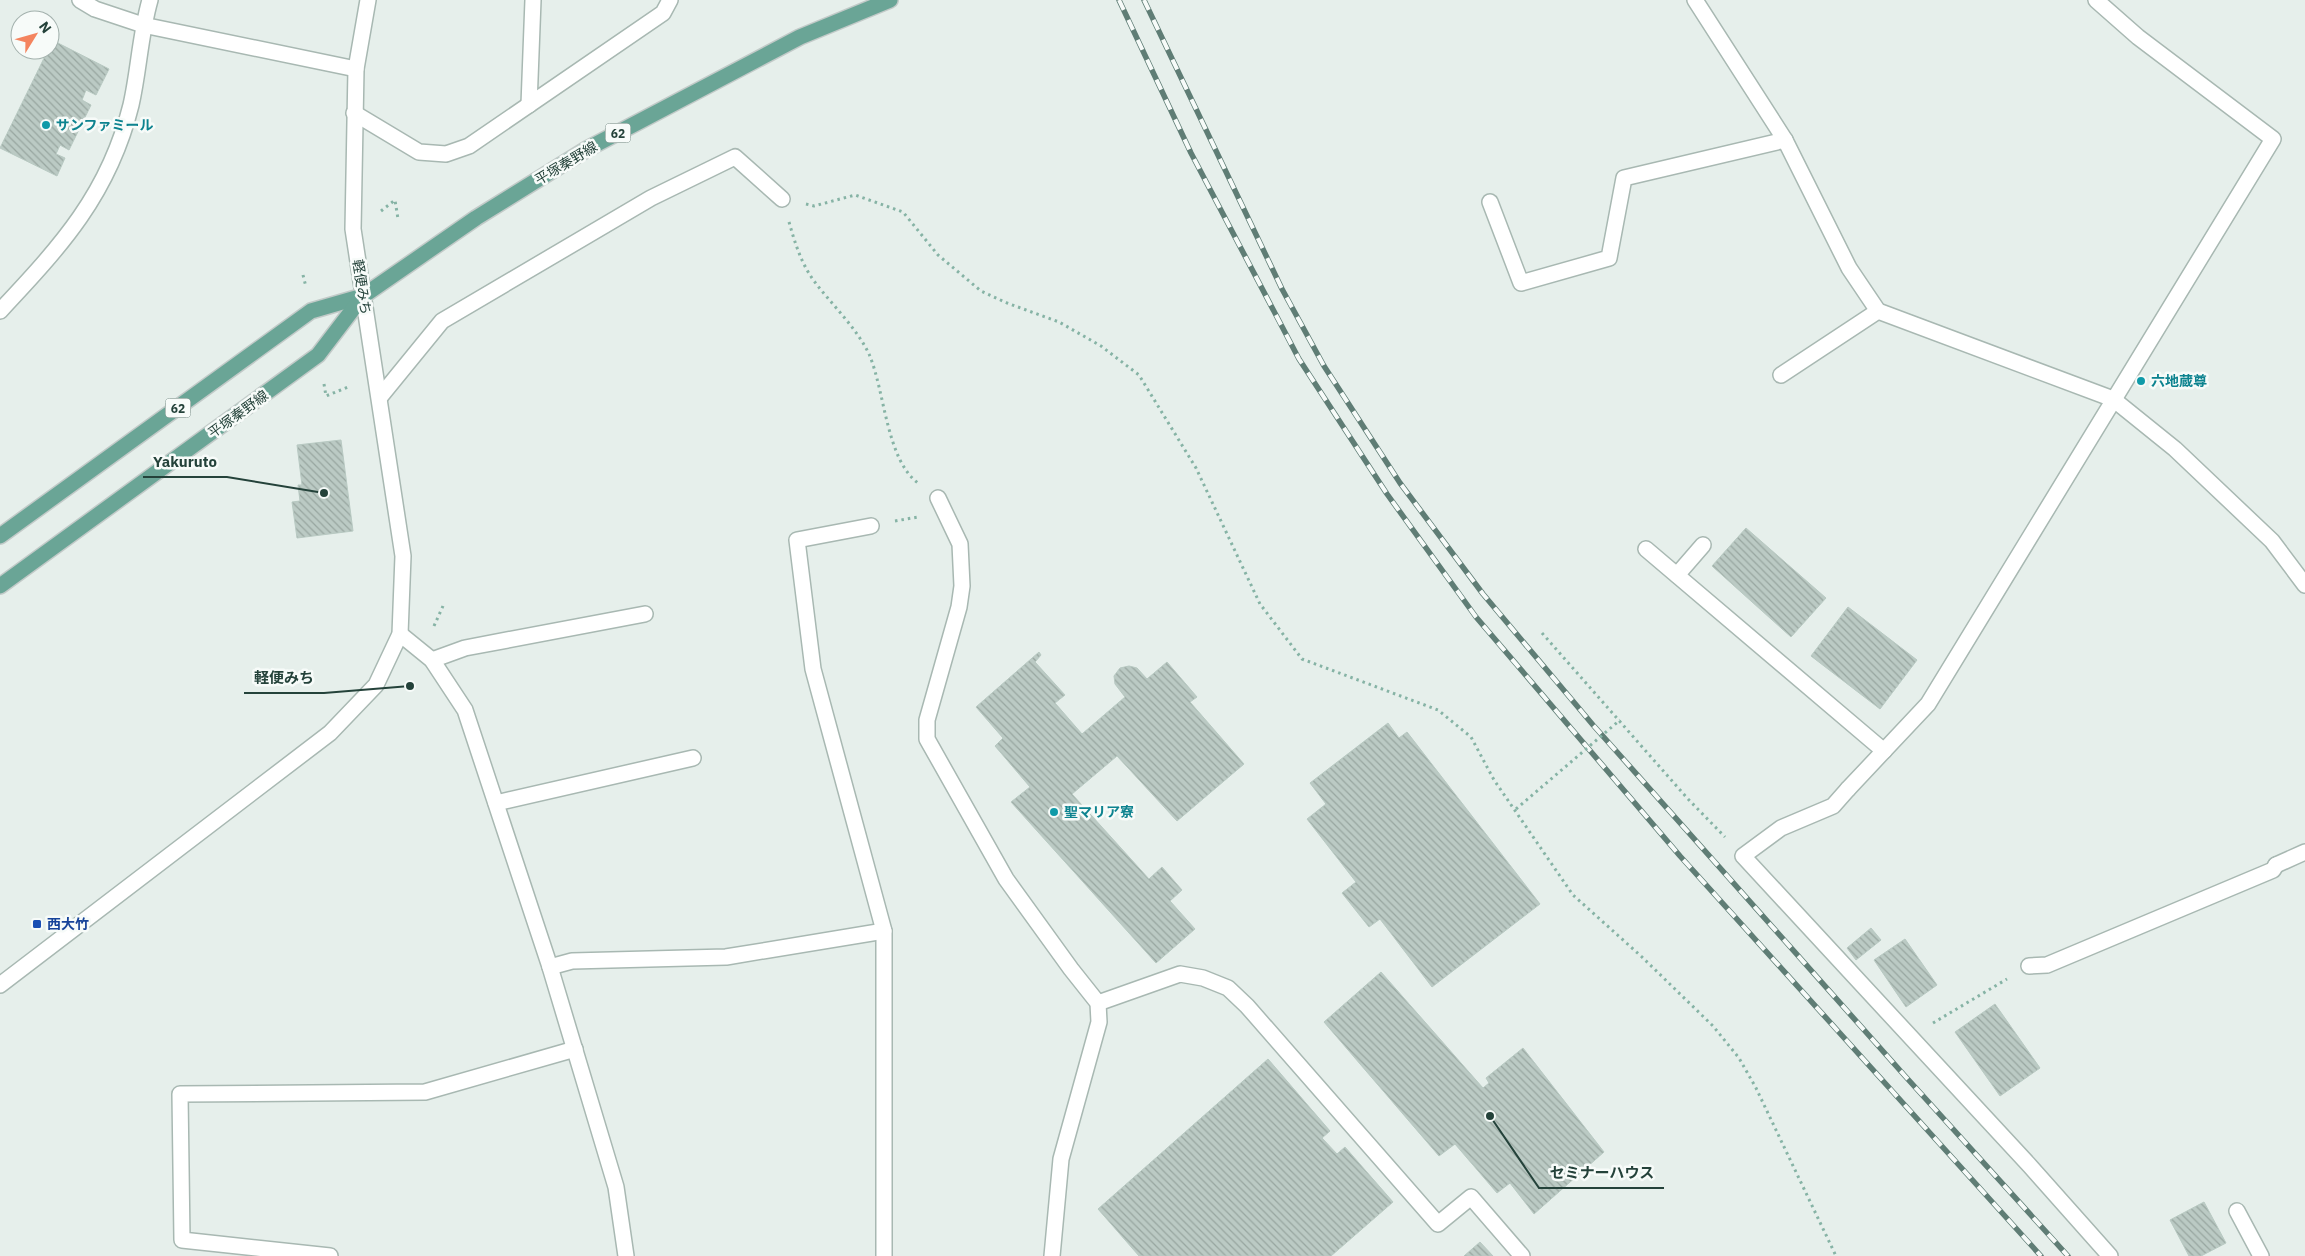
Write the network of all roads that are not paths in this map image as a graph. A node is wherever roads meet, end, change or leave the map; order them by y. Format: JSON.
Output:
{"nodes":[{"id":1,"x":80,"y":0,"type":"edge"},
{"id":2,"x":150,"y":0,"type":"edge"},
{"id":3,"x":368,"y":0,"type":"edge"},
{"id":4,"x":533,"y":0,"type":"edge"},
{"id":5,"x":670,"y":0,"type":"edge"},
{"id":6,"x":890,"y":0,"type":"edge"},
{"id":7,"x":1695,"y":0,"type":"edge"},
{"id":8,"x":2096,"y":0,"type":"edge"},
{"id":9,"x":143,"y":24,"type":"junction"},
{"id":10,"x":356,"y":69,"type":"junction"},
{"id":11,"x":530,"y":105,"type":"junction"},
{"id":12,"x":354,"y":113,"type":"junction"},
{"id":13,"x":1784,"y":140,"type":"junction"},
{"id":14,"x":782,"y":199,"type":"road end"},
{"id":15,"x":1490,"y":202,"type":"dead end"},
{"id":16,"x":364,"y":296,"type":"junction"},
{"id":17,"x":0,"y":311,"type":"edge"},
{"id":18,"x":1878,"y":311,"type":"junction"},
{"id":19,"x":1781,"y":375,"type":"dead end"},
{"id":20,"x":380,"y":397,"type":"junction"},
{"id":21,"x":2113,"y":399,"type":"junction"},
{"id":22,"x":938,"y":498,"type":"road end"},
{"id":23,"x":871,"y":526,"type":"road end"},
{"id":24,"x":0,"y":536,"type":"edge"},
{"id":25,"x":1703,"y":545,"type":"dead end"},
{"id":26,"x":1646,"y":549,"type":"dead end"},
{"id":27,"x":1677,"y":575,"type":"junction"},
{"id":28,"x":2305,"y":585,"type":"edge"},
{"id":29,"x":0,"y":586,"type":"edge"},
{"id":30,"x":646,"y":614,"type":"dead end"},
{"id":31,"x":400,"y":634,"type":"junction"},
{"id":32,"x":432,"y":660,"type":"junction"},
{"id":33,"x":1884,"y":751,"type":"junction"},
{"id":34,"x":693,"y":758,"type":"dead end"},
{"id":35,"x":496,"y":803,"type":"junction"},
{"id":36,"x":2305,"y":852,"type":"edge"},
{"id":37,"x":884,"y":931,"type":"junction"},
{"id":38,"x":2029,"y":966,"type":"road end"},
{"id":39,"x":550,"y":967,"type":"junction"},
{"id":40,"x":0,"y":985,"type":"edge"},
{"id":41,"x":1098,"y":1003,"type":"junction"},
{"id":42,"x":575,"y":1049,"type":"junction"},
{"id":43,"x":2237,"y":1211,"type":"dead end"},
{"id":44,"x":330,"y":1256,"type":"edge"},
{"id":45,"x":626,"y":1256,"type":"edge"},
{"id":46,"x":884,"y":1256,"type":"edge"},
{"id":47,"x":1052,"y":1256,"type":"edge"},
{"id":48,"x":1522,"y":1256,"type":"edge"},
{"id":49,"x":2110,"y":1256,"type":"edge"},
{"id":50,"x":2261,"y":1256,"type":"edge"}],
"edges":[{"from":1,"to":9,"type":"street"},
{"from":2,"to":9,"type":"street"},
{"from":3,"to":10,"type":"street","name":"軽便みち"},
{"from":4,"to":11,"type":"street"},
{"from":5,"to":11,"type":"street"},
{"from":6,"to":16,"type":"main road","name":"平塚秦野線","number":"62"},
{"from":7,"to":13,"type":"street"},
{"from":8,"to":21,"type":"street"},
{"from":9,"to":10,"type":"street"},
{"from":9,"to":17,"type":"street"},
{"from":10,"to":12,"type":"street","name":"軽便みち"},
{"from":11,"to":12,"type":"street"},
{"from":12,"to":16,"type":"street","name":"軽便みち"},
{"from":13,"to":15,"type":"street"},
{"from":13,"to":18,"type":"street"},
{"from":14,"to":20,"type":"street"},
{"from":16,"to":20,"type":"street","name":"軽便みち"},
{"from":16,"to":24,"type":"main road","name":"平塚秦野線","number":"62"},
{"from":16,"to":29,"type":"main road","name":"平塚秦野線","number":"62"},
{"from":18,"to":19,"type":"street"},
{"from":18,"to":21,"type":"street"},
{"from":20,"to":31,"type":"street","name":"軽便みち"},
{"from":21,"to":28,"type":"street"},
{"from":21,"to":33,"type":"street"},
{"from":22,"to":41,"type":"street"},
{"from":23,"to":37,"type":"street"},
{"from":25,"to":27,"type":"street"},
{"from":26,"to":27,"type":"street"},
{"from":27,"to":33,"type":"street"},
{"from":30,"to":32,"type":"street"},
{"from":31,"to":32,"type":"street"},
{"from":31,"to":40,"type":"street","name":"軽便みち"},
{"from":32,"to":35,"type":"street"},
{"from":33,"to":49,"type":"street"},
{"from":34,"to":35,"type":"street"},
{"from":35,"to":39,"type":"street"},
{"from":36,"to":38,"type":"street"},
{"from":37,"to":39,"type":"street"},
{"from":37,"to":46,"type":"street"},
{"from":39,"to":42,"type":"street"},
{"from":41,"to":47,"type":"street"},
{"from":41,"to":48,"type":"street"},
{"from":42,"to":44,"type":"street"},
{"from":42,"to":45,"type":"street"},
{"from":43,"to":50,"type":"street"}]}
